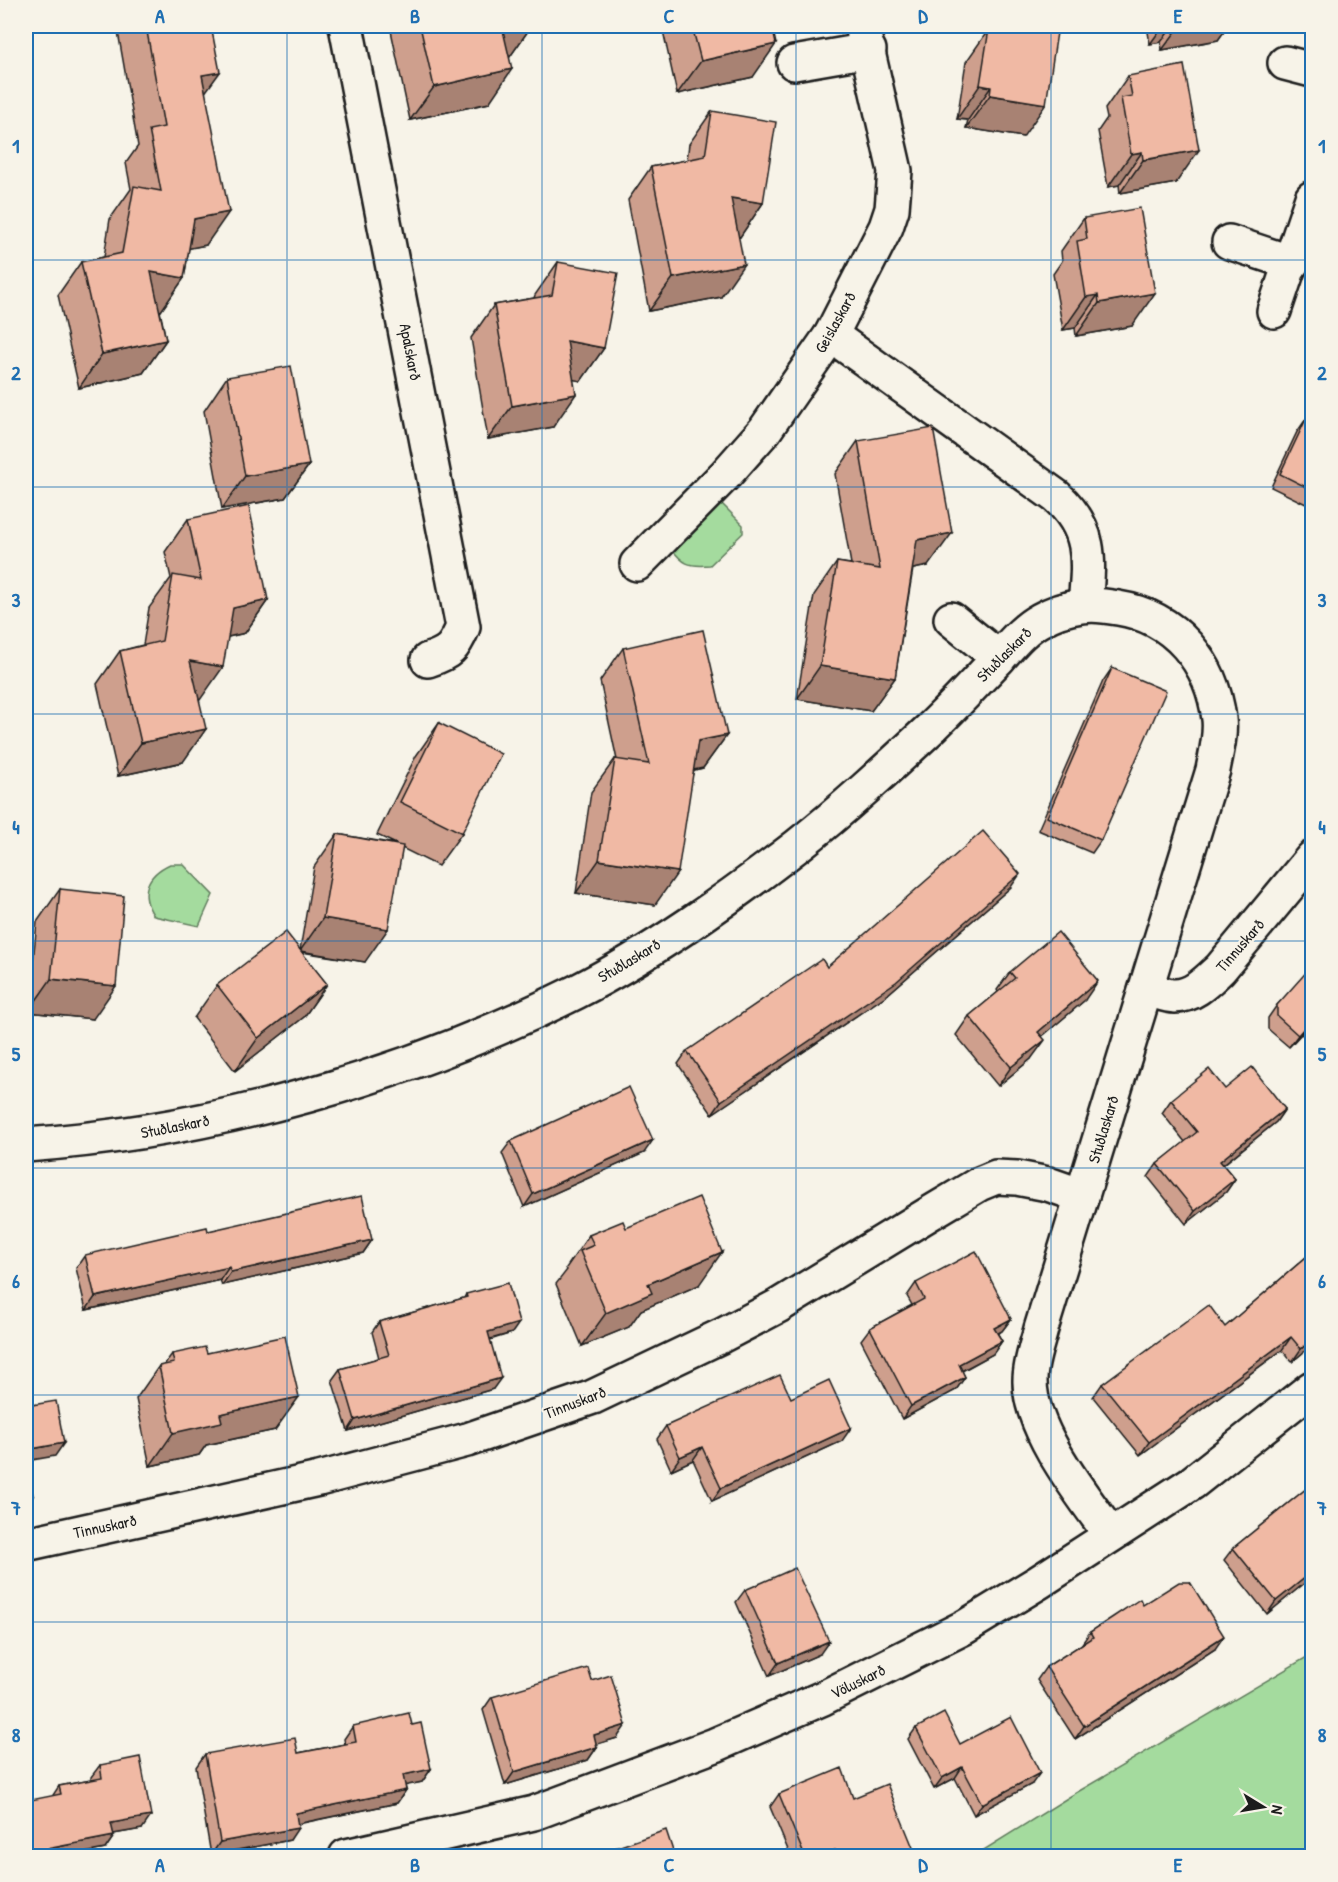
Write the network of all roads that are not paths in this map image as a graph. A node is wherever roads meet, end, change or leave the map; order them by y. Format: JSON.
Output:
{"nodes":[{"id":1,"x":346,"y":26,"type":"edge"},
{"id":2,"x":866,"y":38,"type":"edge"},
{"id":3,"x":794,"y":63,"type":"dead end"},
{"id":4,"x":1312,"y":198,"type":"edge"},
{"id":5,"x":1229,"y":242,"type":"dead end"},
{"id":6,"x":1292,"y":263,"type":"junction"},
{"id":7,"x":1274,"y":311,"type":"dead end"},
{"id":8,"x":831,"y":335,"type":"junction"},
{"id":9,"x":637,"y":564,"type":"dead end"},
{"id":10,"x":1085,"y":605,"type":"junction"},
{"id":11,"x":951,"y":620,"type":"dead end"},
{"id":12,"x":999,"y":658,"type":"junction"},
{"id":13,"x":428,"y":660,"type":"dead end"},
{"id":14,"x":1312,"y":858,"type":"edge"},
{"id":15,"x":1146,"y":989,"type":"junction"},
{"id":16,"x":26,"y":1145,"type":"edge"},
{"id":17,"x":1082,"y":1196,"type":"junction"},
{"id":18,"x":1312,"y":1388,"type":"edge"},
{"id":19,"x":1111,"y":1535,"type":"junction"},
{"id":20,"x":26,"y":1544,"type":"edge"},
{"id":21,"x":346,"y":1857,"type":"edge"}],
"edges":[{"from":1,"to":13,"type":"street","name":"Apalskarð"},
{"from":2,"to":3,"type":"street"},
{"from":2,"to":8,"type":"street","name":"Geislaskarð"},
{"from":4,"to":6,"type":"street"},
{"from":5,"to":6,"type":"street"},
{"from":6,"to":7,"type":"street"},
{"from":8,"to":9,"type":"street","name":"Geislaskarð"},
{"from":8,"to":10,"type":"street"},
{"from":10,"to":12,"type":"street","name":"Stuðlaskarð"},
{"from":10,"to":15,"type":"street","name":"Stuðlaskarð"},
{"from":11,"to":12,"type":"street"},
{"from":12,"to":16,"type":"street","name":"Stuðlaskarð"},
{"from":14,"to":15,"type":"street","name":"Tinnuskarð"},
{"from":15,"to":17,"type":"street","name":"Stuðlaskarð"},
{"from":17,"to":19,"type":"street","name":"Stuðlaskarð"},
{"from":17,"to":20,"type":"street","name":"Tinnuskarð"},
{"from":18,"to":19,"type":"street","name":"Völuskarð"},
{"from":19,"to":21,"type":"street","name":"Völuskarð"}]}
